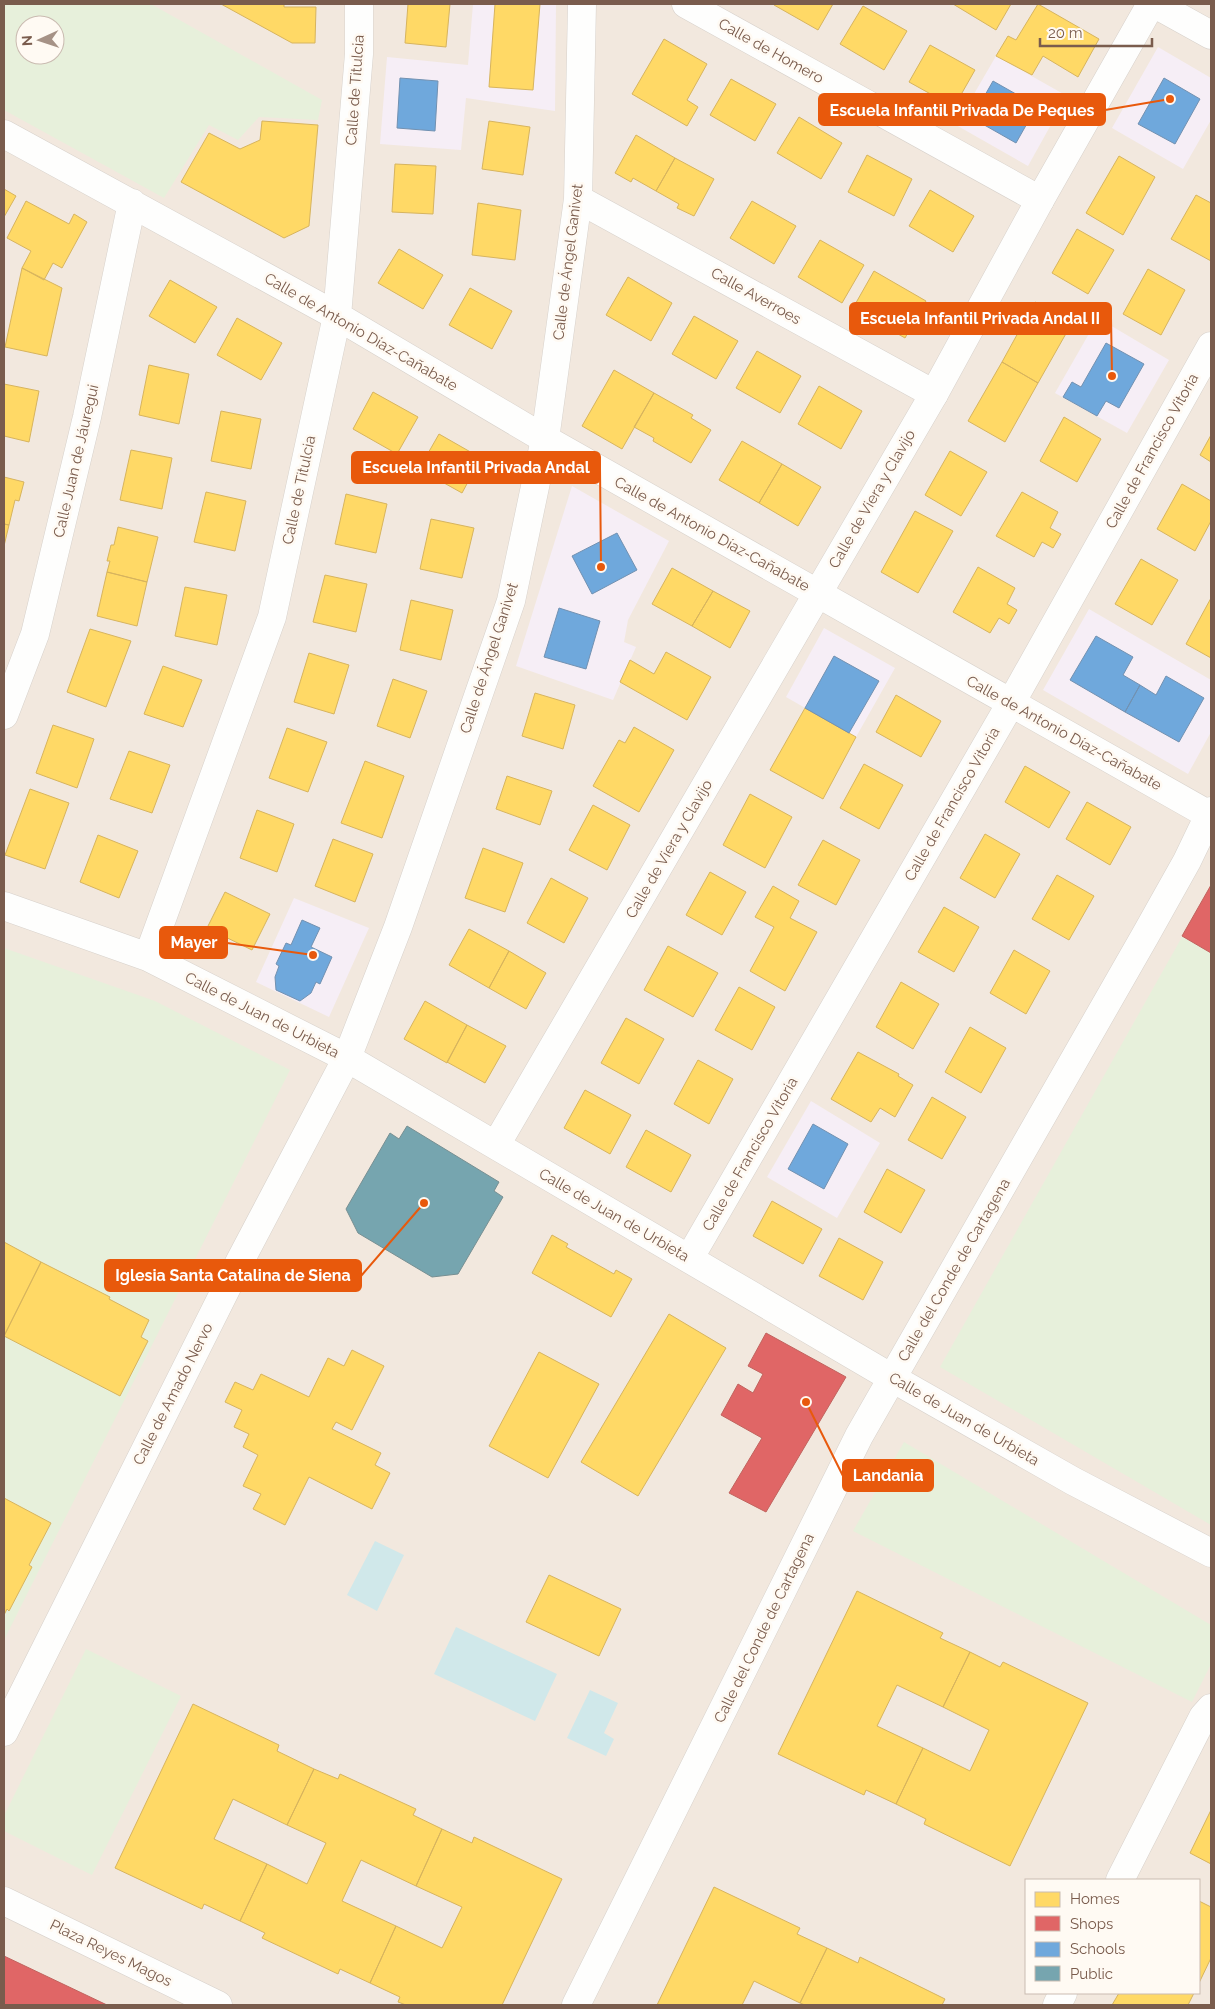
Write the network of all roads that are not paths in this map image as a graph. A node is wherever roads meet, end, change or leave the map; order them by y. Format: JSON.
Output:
{"nodes":[{"id":1,"x":359,"y":4,"type":"edge"},
{"id":2,"x":582,"y":4,"type":"edge"},
{"id":3,"x":686,"y":4,"type":"edge"},
{"id":4,"x":1151,"y":4,"type":"edge"},
{"id":5,"x":1155,"y":4,"type":"edge"},
{"id":6,"x":1211,"y":34,"type":"edge"},
{"id":7,"x":4,"y":134,"type":"edge"},
{"id":8,"x":578,"y":199,"type":"junction"},
{"id":9,"x":1040,"y":200,"type":"junction"},
{"id":10,"x":132,"y":203,"type":"junction"},
{"id":11,"x":337,"y":316,"type":"junction"},
{"id":12,"x":1211,"y":346,"type":"edge"},
{"id":13,"x":934,"y":394,"type":"junction"},
{"id":14,"x":545,"y":439,"type":"junction"},
{"id":15,"x":817,"y":593,"type":"junction"},
{"id":16,"x":1011,"y":703,"type":"junction"},
{"id":17,"x":4,"y":715,"type":"edge"},
{"id":18,"x":1211,"y":814,"type":"edge"},
{"id":19,"x":4,"y":906,"type":"edge"},
{"id":20,"x":148,"y":957,"type":"junction"},
{"id":21,"x":347,"y":1058,"type":"junction"},
{"id":22,"x":496,"y":1145,"type":"junction"},
{"id":23,"x":689,"y":1258,"type":"junction"},
{"id":24,"x":892,"y":1378,"type":"junction"},
{"id":25,"x":1211,"y":1553,"type":"edge"},
{"id":26,"x":1208,"y":1714,"type":"edge"},
{"id":27,"x":4,"y":1732,"type":"edge"},
{"id":28,"x":1121,"y":1879,"type":"edge"},
{"id":29,"x":4,"y":1901,"type":"edge"},
{"id":30,"x":218,"y":2005,"type":"edge"},
{"id":31,"x":576,"y":2005,"type":"edge"}],
"edges":[{"from":1,"to":11,"type":"street","name":"Calle de Titulcia"},
{"from":2,"to":8,"type":"street","name":"Calle de Ángel Ganivet"},
{"from":3,"to":9,"type":"street","name":"Calle de Homero"},
{"from":4,"to":9,"type":"street","name":"Calle de Viera y Clavijo"},
{"from":5,"to":6,"type":"street"},
{"from":7,"to":10,"type":"street","name":"Calle de Antonio Díaz-Cañabate"},
{"from":8,"to":13,"type":"street","name":"Calle Averroes"},
{"from":8,"to":14,"type":"street","name":"Calle de Ángel Ganivet"},
{"from":9,"to":13,"type":"street","name":"Calle de Viera y Clavijo"},
{"from":10,"to":11,"type":"street","name":"Calle de Antonio Díaz-Cañabate"},
{"from":10,"to":17,"type":"street","name":"Calle Juan de Jáuregui"},
{"from":11,"to":14,"type":"street","name":"Calle de Antonio Díaz-Cañabate"},
{"from":11,"to":20,"type":"street","name":"Calle de Titulcia"},
{"from":12,"to":16,"type":"street","name":"Calle de Francisco Vitoria"},
{"from":13,"to":15,"type":"street","name":"Calle de Viera y Clavijo"},
{"from":14,"to":15,"type":"street","name":"Calle de Antonio Díaz-Cañabate"},
{"from":14,"to":21,"type":"street","name":"Calle de Ángel Ganivet"},
{"from":15,"to":16,"type":"street","name":"Calle de Antonio Díaz-Cañabate"},
{"from":15,"to":22,"type":"street","name":"Calle de Viera y Clavijo"},
{"from":16,"to":18,"type":"street","name":"Calle de Antonio Díaz-Cañabate"},
{"from":16,"to":23,"type":"street","name":"Calle de Francisco Vitoria"},
{"from":18,"to":24,"type":"street","name":"Calle del Conde de Cartagena"},
{"from":19,"to":20,"type":"street","name":"Calle de Juan de Urbieta"},
{"from":20,"to":21,"type":"street","name":"Calle de Juan de Urbieta"},
{"from":21,"to":22,"type":"street","name":"Calle de Juan de Urbieta"},
{"from":21,"to":27,"type":"street","name":"Calle de Amado Nervo"},
{"from":22,"to":23,"type":"street","name":"Calle de Juan de Urbieta"},
{"from":23,"to":24,"type":"street","name":"Calle de Juan de Urbieta"},
{"from":24,"to":25,"type":"street","name":"Calle de Juan de Urbieta"},
{"from":24,"to":31,"type":"street","name":"Calle del Conde de Cartagena"},
{"from":26,"to":28,"type":"street"},
{"from":29,"to":30,"type":"street","name":"Plaza Reyes Magos"}]}
